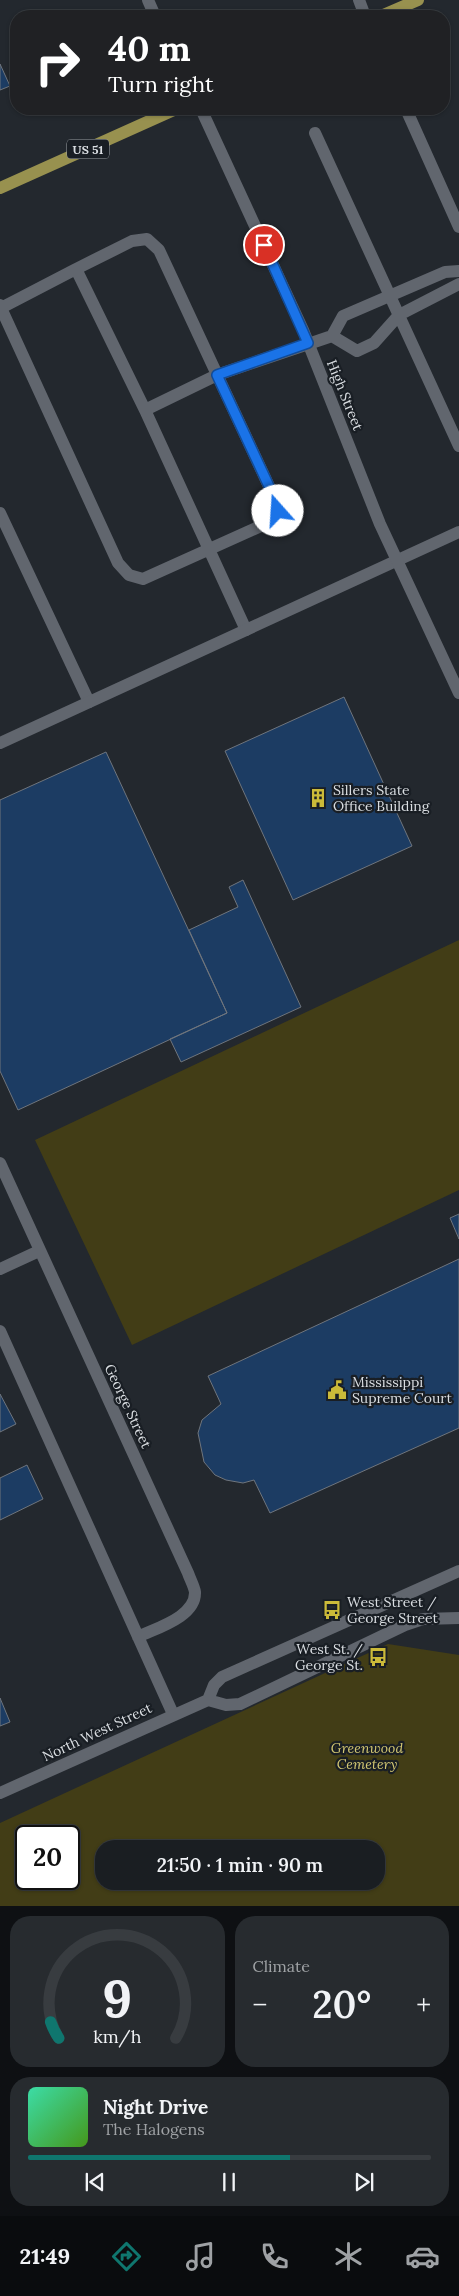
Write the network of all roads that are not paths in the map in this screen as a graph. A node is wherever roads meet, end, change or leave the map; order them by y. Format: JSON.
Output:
{"nodes":[{"id":1,"x":418,"y":0,"type":"edge"},
{"id":2,"x":396,"y":10,"type":"edge"},
{"id":3,"x":163,"y":115,"type":"edge"},
{"id":4,"x":204,"y":115,"type":"edge"},
{"id":5,"x":409,"y":115,"type":"edge"},
{"id":6,"x":315,"y":133,"type":"dead end"},
{"id":7,"x":0,"y":188,"type":"edge"},
{"id":8,"x":459,"y":227,"type":"edge"},
{"id":9,"x":76,"y":269,"type":"junction"},
{"id":10,"x":459,"y":271,"type":"edge"},
{"id":11,"x":459,"y":284,"type":"edge"},
{"id":12,"x":390,"y":295,"type":"junction"},
{"id":13,"x":0,"y":306,"type":"edge"},
{"id":14,"x":399,"y":315,"type":"junction"},
{"id":15,"x":332,"y":336,"type":"junction"},
{"id":16,"x":308,"y":343,"type":"junction"},
{"id":17,"x":217,"y":375,"type":"junction"},
{"id":18,"x":145,"y":410,"type":"junction"},
{"id":19,"x":459,"y":446,"type":"edge"},
{"id":20,"x":0,"y":513,"type":"edge"},
{"id":21,"x":459,"y":532,"type":"edge"},
{"id":22,"x":210,"y":549,"type":"junction"},
{"id":23,"x":397,"y":560,"type":"junction"},
{"id":24,"x":246,"y":630,"type":"junction"},
{"id":25,"x":459,"y":693,"type":"edge"},
{"id":26,"x":89,"y":702,"type":"junction"},
{"id":27,"x":0,"y":743,"type":"edge"},
{"id":28,"x":0,"y":1163,"type":"edge"},
{"id":29,"x":40,"y":1251,"type":"junction"},
{"id":30,"x":0,"y":1269,"type":"edge"},
{"id":31,"x":0,"y":1331,"type":"edge"},
{"id":32,"x":459,"y":1571,"type":"edge"},
{"id":33,"x":459,"y":1618,"type":"edge"},
{"id":34,"x":138,"y":1637,"type":"junction"},
{"id":35,"x":208,"y":1700,"type":"junction"},
{"id":36,"x":173,"y":1714,"type":"junction"},
{"id":37,"x":0,"y":1793,"type":"edge"}],
"edges":[{"from":1,"to":2,"type":"main road"},
{"from":3,"to":7,"type":"main road","number":"US 51"},
{"from":4,"to":16,"type":"street","name":"High Street"},
{"from":5,"to":8,"type":"street"},
{"from":6,"to":12,"type":"street"},
{"from":9,"to":13,"type":"street"},
{"from":9,"to":17,"type":"street"},
{"from":9,"to":18,"type":"street"},
{"from":10,"to":12,"type":"street"},
{"from":11,"to":14,"type":"street"},
{"from":12,"to":14,"type":"street"},
{"from":12,"to":15,"type":"street"},
{"from":13,"to":22,"type":"street"},
{"from":14,"to":15,"type":"street"},
{"from":14,"to":19,"type":"street"},
{"from":15,"to":16,"type":"street"},
{"from":16,"to":17,"type":"street"},
{"from":16,"to":23,"type":"street","name":"High Street"},
{"from":17,"to":18,"type":"street"},
{"from":17,"to":22,"type":"street"},
{"from":18,"to":22,"type":"street"},
{"from":20,"to":26,"type":"street"},
{"from":21,"to":23,"type":"street"},
{"from":22,"to":24,"type":"street"},
{"from":23,"to":24,"type":"street"},
{"from":23,"to":25,"type":"street","name":"High Street"},
{"from":24,"to":26,"type":"street"},
{"from":26,"to":27,"type":"street"},
{"from":28,"to":29,"type":"street","name":"George Street"},
{"from":29,"to":30,"type":"street"},
{"from":29,"to":34,"type":"street","name":"George Street"},
{"from":31,"to":34,"type":"street"},
{"from":32,"to":35,"type":"street"},
{"from":33,"to":35,"type":"street"},
{"from":34,"to":36,"type":"street"},
{"from":35,"to":36,"type":"street","name":"North West Street"},
{"from":36,"to":37,"type":"street","name":"North West Street"}]}
